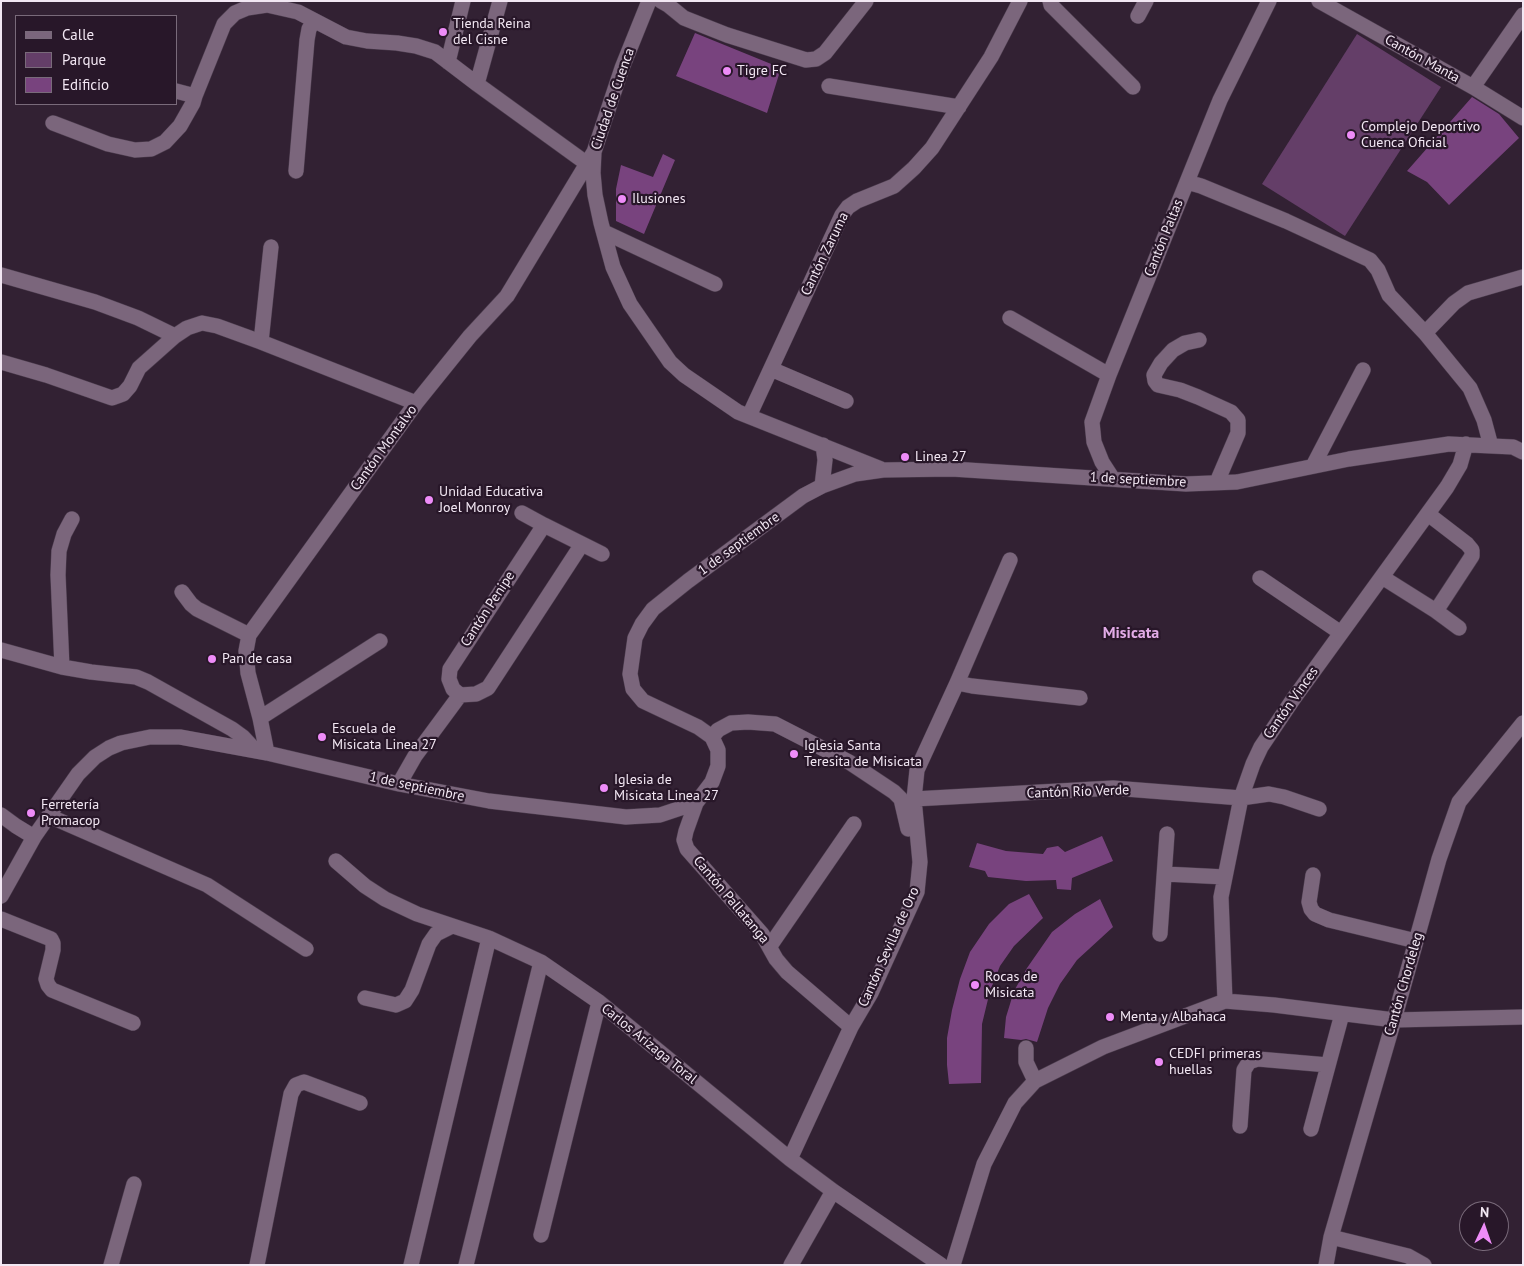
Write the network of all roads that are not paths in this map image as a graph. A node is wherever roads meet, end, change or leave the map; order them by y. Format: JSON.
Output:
{"nodes":[{"id":1,"x":463,"y":1,"type":"edge"},
{"id":2,"x":492,"y":1,"type":"edge"},
{"id":3,"x":500,"y":1,"type":"edge"},
{"id":4,"x":649,"y":1,"type":"edge"},
{"id":5,"x":662,"y":1,"type":"edge"},
{"id":6,"x":866,"y":1,"type":"edge"},
{"id":7,"x":1020,"y":1,"type":"edge"},
{"id":8,"x":1050,"y":1,"type":"edge"},
{"id":9,"x":1146,"y":1,"type":"edge"},
{"id":10,"x":1269,"y":1,"type":"edge"},
{"id":11,"x":1319,"y":1,"type":"edge"},
{"id":12,"x":267,"y":3,"type":"edge"},
{"id":13,"x":1523,"y":15,"type":"edge"},
{"id":14,"x":1138,"y":16,"type":"dead end"},
{"id":15,"x":314,"y":21,"type":"junction"},
{"id":16,"x":448,"y":62,"type":"junction"},
{"id":17,"x":473,"y":81,"type":"junction"},
{"id":18,"x":829,"y":86,"type":"dead end"},
{"id":19,"x":1134,"y":87,"type":"dead end"},
{"id":20,"x":1473,"y":88,"type":"junction"},
{"id":21,"x":178,"y":92,"type":"edge"},
{"id":22,"x":195,"y":96,"type":"junction"},
{"id":23,"x":959,"y":107,"type":"junction"},
{"id":24,"x":1523,"y":118,"type":"edge"},
{"id":25,"x":53,"y":123,"type":"dead end"},
{"id":26,"x":590,"y":158,"type":"junction"},
{"id":27,"x":296,"y":171,"type":"dead end"},
{"id":28,"x":1187,"y":182,"type":"junction"},
{"id":29,"x":604,"y":232,"type":"junction"},
{"id":30,"x":271,"y":248,"type":"dead end"},
{"id":31,"x":1,"y":275,"type":"edge"},
{"id":32,"x":1523,"y":277,"type":"edge"},
{"id":33,"x":715,"y":284,"type":"dead end"},
{"id":34,"x":1010,"y":318,"type":"dead end"},
{"id":35,"x":1425,"y":334,"type":"junction"},
{"id":36,"x":174,"y":336,"type":"junction"},
{"id":37,"x":1199,"y":340,"type":"dead end"},
{"id":38,"x":261,"y":342,"type":"junction"},
{"id":39,"x":1,"y":362,"type":"edge"},
{"id":40,"x":770,"y":368,"type":"junction"},
{"id":41,"x":1362,"y":370,"type":"dead end"},
{"id":42,"x":1109,"y":375,"type":"junction"},
{"id":43,"x":846,"y":401,"type":"dead end"},
{"id":44,"x":416,"y":403,"type":"junction"},
{"id":45,"x":748,"y":416,"type":"junction"},
{"id":46,"x":1466,"y":444,"type":"junction"},
{"id":47,"x":823,"y":445,"type":"junction"},
{"id":48,"x":1491,"y":446,"type":"junction"},
{"id":49,"x":1523,"y":452,"type":"edge"},
{"id":50,"x":1313,"y":466,"type":"junction"},
{"id":51,"x":883,"y":470,"type":"junction"},
{"id":52,"x":1113,"y":479,"type":"junction"},
{"id":53,"x":1217,"y":482,"type":"junction"},
{"id":54,"x":822,"y":486,"type":"junction"},
{"id":55,"x":522,"y":513,"type":"dead end"},
{"id":56,"x":1428,"y":514,"type":"junction"},
{"id":57,"x":72,"y":519,"type":"dead end"},
{"id":58,"x":544,"y":525,"type":"junction"},
{"id":59,"x":582,"y":544,"type":"junction"},
{"id":60,"x":602,"y":554,"type":"dead end"},
{"id":61,"x":1010,"y":560,"type":"dead end"},
{"id":62,"x":1382,"y":576,"type":"junction"},
{"id":63,"x":1260,"y":578,"type":"dead end"},
{"id":64,"x":182,"y":592,"type":"dead end"},
{"id":65,"x":1436,"y":611,"type":"junction"},
{"id":66,"x":1459,"y":628,"type":"dead end"},
{"id":67,"x":1342,"y":633,"type":"junction"},
{"id":68,"x":249,"y":635,"type":"junction"},
{"id":69,"x":380,"y":641,"type":"dead end"},
{"id":70,"x":1,"y":650,"type":"edge"},
{"id":71,"x":62,"y":668,"type":"junction"},
{"id":72,"x":957,"y":682,"type":"junction"},
{"id":73,"x":460,"y":695,"type":"junction"},
{"id":74,"x":1080,"y":698,"type":"dead end"},
{"id":75,"x":260,"y":718,"type":"junction"},
{"id":76,"x":1523,"y":723,"type":"edge"},
{"id":77,"x":712,"y":736,"type":"junction"},
{"id":78,"x":261,"y":752,"type":"junction"},
{"id":79,"x":400,"y":784,"type":"junction"},
{"id":80,"x":1241,"y":798,"type":"junction"},
{"id":81,"x":914,"y":799,"type":"junction"},
{"id":82,"x":696,"y":803,"type":"junction"},
{"id":83,"x":1319,"y":809,"type":"dead end"},
{"id":84,"x":1,"y":815,"type":"edge"},
{"id":85,"x":48,"y":816,"type":"junction"},
{"id":86,"x":854,"y":824,"type":"dead end"},
{"id":87,"x":1167,"y":834,"type":"dead end"},
{"id":88,"x":34,"y":836,"type":"junction"},
{"id":89,"x":336,"y":861,"type":"dead end"},
{"id":90,"x":920,"y":862,"type":"junction"},
{"id":91,"x":1165,"y":874,"type":"junction"},
{"id":92,"x":1313,"y":875,"type":"dead end"},
{"id":93,"x":1225,"y":877,"type":"junction"},
{"id":94,"x":1,"y":896,"type":"edge"},
{"id":95,"x":1,"y":919,"type":"edge"},
{"id":96,"x":452,"y":926,"type":"junction"},
{"id":97,"x":1160,"y":934,"type":"dead end"},
{"id":98,"x":489,"y":938,"type":"junction"},
{"id":99,"x":1416,"y":942,"type":"junction"},
{"id":100,"x":770,"y":946,"type":"junction"},
{"id":101,"x":306,"y":949,"type":"dead end"},
{"id":102,"x":541,"y":962,"type":"junction"},
{"id":103,"x":365,"y":998,"type":"dead end"},
{"id":104,"x":599,"y":1002,"type":"junction"},
{"id":105,"x":1224,"y":1002,"type":"junction"},
{"id":106,"x":1342,"y":1014,"type":"junction"},
{"id":107,"x":1523,"y":1017,"type":"edge"},
{"id":108,"x":1394,"y":1020,"type":"junction"},
{"id":109,"x":133,"y":1023,"type":"dead end"},
{"id":110,"x":851,"y":1027,"type":"junction"},
{"id":111,"x":1026,"y":1048,"type":"dead end"},
{"id":112,"x":1328,"y":1065,"type":"junction"},
{"id":113,"x":1035,"y":1081,"type":"junction"},
{"id":114,"x":360,"y":1103,"type":"dead end"},
{"id":115,"x":1240,"y":1126,"type":"dead end"},
{"id":116,"x":1311,"y":1129,"type":"dead end"},
{"id":117,"x":790,"y":1159,"type":"junction"},
{"id":118,"x":134,"y":1184,"type":"dead end"},
{"id":119,"x":833,"y":1191,"type":"junction"},
{"id":120,"x":541,"y":1235,"type":"dead end"},
{"id":121,"x":1331,"y":1237,"type":"junction"},
{"id":122,"x":111,"y":1265,"type":"edge"},
{"id":123,"x":258,"y":1265,"type":"edge"},
{"id":124,"x":411,"y":1265,"type":"edge"},
{"id":125,"x":466,"y":1265,"type":"edge"},
{"id":126,"x":791,"y":1265,"type":"edge"},
{"id":127,"x":941,"y":1265,"type":"edge"},
{"id":128,"x":953,"y":1265,"type":"edge"},
{"id":129,"x":1326,"y":1265,"type":"edge"},
{"id":130,"x":1424,"y":1265,"type":"edge"}],
"edges":[{"from":1,"to":16,"type":"street"},
{"from":2,"to":17,"type":"street"},
{"from":3,"to":17,"type":"street"},
{"from":4,"to":26,"type":"street","name":"Ciudad de Cuenca"},
{"from":5,"to":6,"type":"street"},
{"from":7,"to":23,"type":"street","name":"Cantón Zaruma"},
{"from":8,"to":19,"type":"street"},
{"from":9,"to":14,"type":"street"},
{"from":10,"to":28,"type":"street","name":"Cantón Paltas"},
{"from":11,"to":20,"type":"street","name":"Cantón Manta"},
{"from":12,"to":15,"type":"street"},
{"from":12,"to":22,"type":"street"},
{"from":13,"to":20,"type":"street"},
{"from":15,"to":16,"type":"street"},
{"from":15,"to":27,"type":"street"},
{"from":16,"to":17,"type":"street"},
{"from":17,"to":26,"type":"street"},
{"from":18,"to":23,"type":"street"},
{"from":20,"to":24,"type":"street","name":"Cantón Manta"},
{"from":21,"to":22,"type":"street"},
{"from":22,"to":25,"type":"street"},
{"from":23,"to":40,"type":"street","name":"Cantón Zaruma"},
{"from":26,"to":29,"type":"street","name":"Ciudad de Cuenca"},
{"from":26,"to":44,"type":"street","name":"Cantón Montalvo"},
{"from":28,"to":35,"type":"street"},
{"from":28,"to":42,"type":"street","name":"Cantón Paltas"},
{"from":29,"to":33,"type":"street"},
{"from":29,"to":45,"type":"street","name":"Ciudad de Cuenca"},
{"from":30,"to":38,"type":"street"},
{"from":31,"to":36,"type":"street"},
{"from":32,"to":35,"type":"street"},
{"from":34,"to":42,"type":"street"},
{"from":35,"to":48,"type":"street"},
{"from":36,"to":38,"type":"street"},
{"from":36,"to":39,"type":"street"},
{"from":37,"to":53,"type":"street"},
{"from":38,"to":44,"type":"street"},
{"from":40,"to":43,"type":"street"},
{"from":40,"to":45,"type":"street","name":"Cantón Zaruma"},
{"from":41,"to":50,"type":"street"},
{"from":42,"to":52,"type":"street","name":"Cantón Paltas"},
{"from":44,"to":68,"type":"street","name":"Cantón Montalvo"},
{"from":45,"to":47,"type":"street","name":"Ciudad de Cuenca"},
{"from":46,"to":48,"type":"street","name":"1 de septiembre"},
{"from":46,"to":50,"type":"street","name":"1 de septiembre"},
{"from":46,"to":56,"type":"street","name":"Cantón Vinces"},
{"from":47,"to":51,"type":"street","name":"Ciudad de Cuenca"},
{"from":47,"to":54,"type":"street"},
{"from":48,"to":49,"type":"street","name":"1 de septiembre"},
{"from":50,"to":53,"type":"street","name":"1 de septiembre"},
{"from":51,"to":52,"type":"street","name":"1 de septiembre"},
{"from":51,"to":54,"type":"street","name":"1 de septiembre"},
{"from":52,"to":53,"type":"street","name":"1 de septiembre"},
{"from":54,"to":77,"type":"street","name":"1 de septiembre"},
{"from":55,"to":58,"type":"street"},
{"from":56,"to":62,"type":"street","name":"Cantón Vinces"},
{"from":56,"to":65,"type":"street"},
{"from":57,"to":71,"type":"street"},
{"from":58,"to":59,"type":"street"},
{"from":58,"to":73,"type":"street","name":"Cantón Penipe"},
{"from":59,"to":60,"type":"street"},
{"from":59,"to":73,"type":"street"},
{"from":61,"to":72,"type":"street","name":"Cantón Sevilla de Oro"},
{"from":62,"to":65,"type":"street"},
{"from":62,"to":67,"type":"street","name":"Cantón Vinces"},
{"from":63,"to":67,"type":"street"},
{"from":64,"to":68,"type":"street"},
{"from":65,"to":66,"type":"street"},
{"from":67,"to":80,"type":"street","name":"Cantón Vinces"},
{"from":68,"to":75,"type":"street"},
{"from":69,"to":75,"type":"street"},
{"from":70,"to":71,"type":"street"},
{"from":71,"to":78,"type":"street"},
{"from":72,"to":74,"type":"street"},
{"from":72,"to":81,"type":"street","name":"Cantón Sevilla de Oro"},
{"from":73,"to":79,"type":"street"},
{"from":75,"to":78,"type":"street"},
{"from":76,"to":99,"type":"street","name":"Cantón Chordeleg"},
{"from":77,"to":82,"type":"street"},
{"from":77,"to":90,"type":"street"},
{"from":78,"to":79,"type":"street","name":"1 de septiembre"},
{"from":78,"to":85,"type":"street","name":"1 de septiembre"},
{"from":79,"to":82,"type":"street","name":"1 de septiembre"},
{"from":80,"to":81,"type":"street","name":"Cantón Río Verde"},
{"from":80,"to":83,"type":"street","name":"Cantón Río Verde"},
{"from":80,"to":93,"type":"street","name":"Cantón Vinces"},
{"from":81,"to":90,"type":"street","name":"Cantón Sevilla de Oro"},
{"from":82,"to":100,"type":"street","name":"Cantón Pallatanga"},
{"from":84,"to":88,"type":"street"},
{"from":85,"to":88,"type":"street","name":"1 de septiembre"},
{"from":85,"to":101,"type":"street"},
{"from":86,"to":100,"type":"street"},
{"from":87,"to":91,"type":"street"},
{"from":88,"to":94,"type":"street","name":"1 de septiembre"},
{"from":89,"to":96,"type":"street","name":"Carlos Arízaga Toral"},
{"from":90,"to":110,"type":"street","name":"Cantón Sevilla de Oro"},
{"from":91,"to":93,"type":"street"},
{"from":91,"to":97,"type":"street"},
{"from":92,"to":99,"type":"street"},
{"from":93,"to":105,"type":"street","name":"Cantón Vinces"},
{"from":95,"to":109,"type":"street"},
{"from":96,"to":98,"type":"street","name":"Carlos Arízaga Toral"},
{"from":96,"to":103,"type":"street"},
{"from":98,"to":102,"type":"street","name":"Carlos Arízaga Toral"},
{"from":98,"to":124,"type":"street"},
{"from":99,"to":108,"type":"street","name":"Cantón Chordeleg"},
{"from":100,"to":110,"type":"street","name":"Cantón Pallatanga"},
{"from":102,"to":104,"type":"street","name":"Carlos Arízaga Toral"},
{"from":102,"to":125,"type":"street"},
{"from":104,"to":117,"type":"street","name":"Carlos Arízaga Toral"},
{"from":104,"to":120,"type":"street"},
{"from":105,"to":106,"type":"street"},
{"from":105,"to":113,"type":"street"},
{"from":106,"to":108,"type":"street"},
{"from":106,"to":112,"type":"street"},
{"from":107,"to":108,"type":"street"},
{"from":108,"to":121,"type":"street","name":"Cantón Chordeleg"},
{"from":110,"to":117,"type":"street","name":"Cantón Sevilla de Oro"},
{"from":111,"to":113,"type":"street"},
{"from":112,"to":115,"type":"street"},
{"from":112,"to":116,"type":"street"},
{"from":113,"to":128,"type":"street"},
{"from":114,"to":123,"type":"street"},
{"from":117,"to":119,"type":"street","name":"Carlos Arízaga Toral"},
{"from":118,"to":122,"type":"street"},
{"from":119,"to":126,"type":"street"},
{"from":119,"to":127,"type":"street","name":"Carlos Arízaga Toral"},
{"from":121,"to":129,"type":"street","name":"Cantón Chordeleg"},
{"from":121,"to":130,"type":"street"}]}
